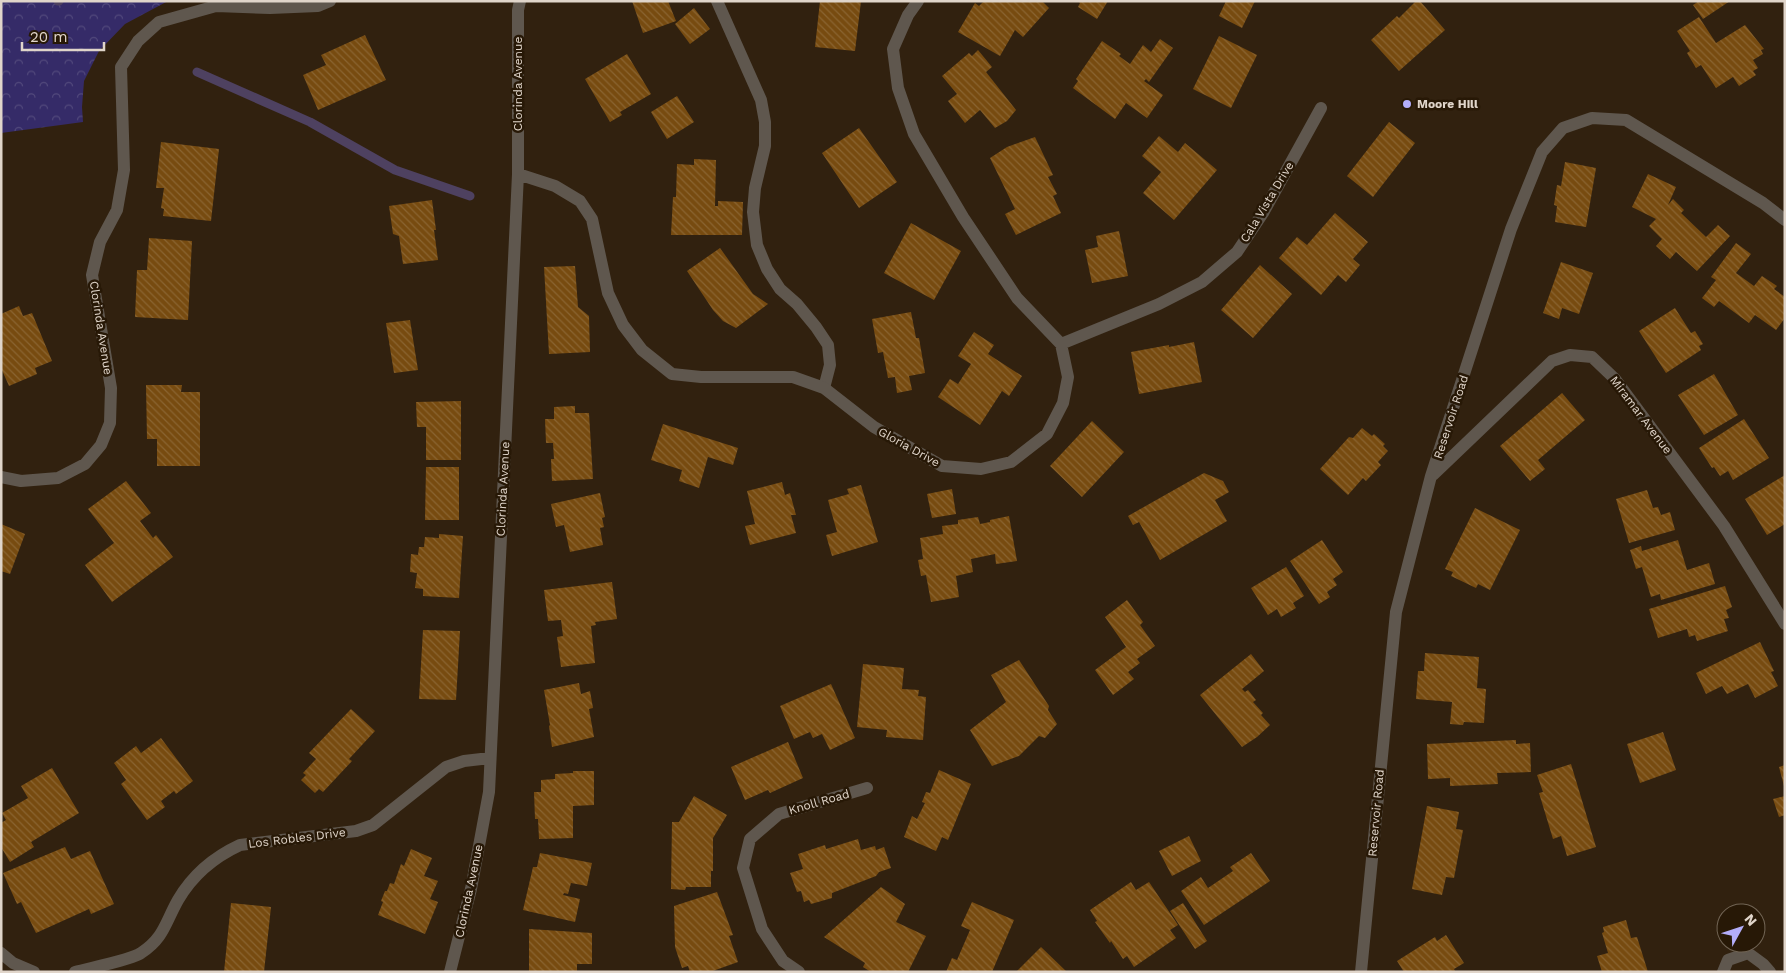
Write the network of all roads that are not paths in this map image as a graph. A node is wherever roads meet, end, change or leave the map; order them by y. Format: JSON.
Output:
{"nodes":[{"id":1,"x":330,"y":1,"type":"edge"},
{"id":2,"x":520,"y":1,"type":"edge"},
{"id":3,"x":717,"y":1,"type":"edge"},
{"id":4,"x":918,"y":1,"type":"edge"},
{"id":5,"x":1321,"y":108,"type":"dead end"},
{"id":6,"x":518,"y":174,"type":"junction"},
{"id":7,"x":1785,"y":220,"type":"edge"},
{"id":8,"x":1061,"y":344,"type":"junction"},
{"id":9,"x":824,"y":388,"type":"junction"},
{"id":10,"x":1,"y":476,"type":"edge"},
{"id":11,"x":1431,"y":476,"type":"junction"},
{"id":12,"x":1785,"y":624,"type":"edge"},
{"id":13,"x":490,"y":758,"type":"junction"},
{"id":14,"x":867,"y":788,"type":"dead end"},
{"id":15,"x":1,"y":953,"type":"edge"},
{"id":16,"x":34,"y":972,"type":"edge"},
{"id":17,"x":74,"y":972,"type":"edge"},
{"id":18,"x":450,"y":972,"type":"edge"},
{"id":19,"x":799,"y":972,"type":"edge"},
{"id":20,"x":1361,"y":972,"type":"edge"},
{"id":21,"x":1723,"y":972,"type":"edge"},
{"id":22,"x":1770,"y":972,"type":"edge"}],
"edges":[{"from":1,"to":10,"type":"street","name":"Clorinda Avenue"},
{"from":2,"to":6,"type":"street","name":"Clorinda Avenue"},
{"from":3,"to":9,"type":"street"},
{"from":4,"to":8,"type":"street"},
{"from":5,"to":8,"type":"street","name":"Cala Vista Drive"},
{"from":6,"to":9,"type":"street","name":"Gloria Drive"},
{"from":6,"to":13,"type":"street","name":"Clorinda Avenue"},
{"from":7,"to":11,"type":"street","name":"Reservoir Road"},
{"from":8,"to":9,"type":"street","name":"Gloria Drive"},
{"from":11,"to":12,"type":"street","name":"Miramar Avenue"},
{"from":11,"to":20,"type":"street","name":"Reservoir Road"},
{"from":13,"to":17,"type":"street","name":"Los Robles Drive"},
{"from":13,"to":18,"type":"street","name":"Clorinda Avenue"},
{"from":14,"to":19,"type":"street","name":"Knoll Road"},
{"from":15,"to":16,"type":"street"},
{"from":21,"to":22,"type":"street"}]}
